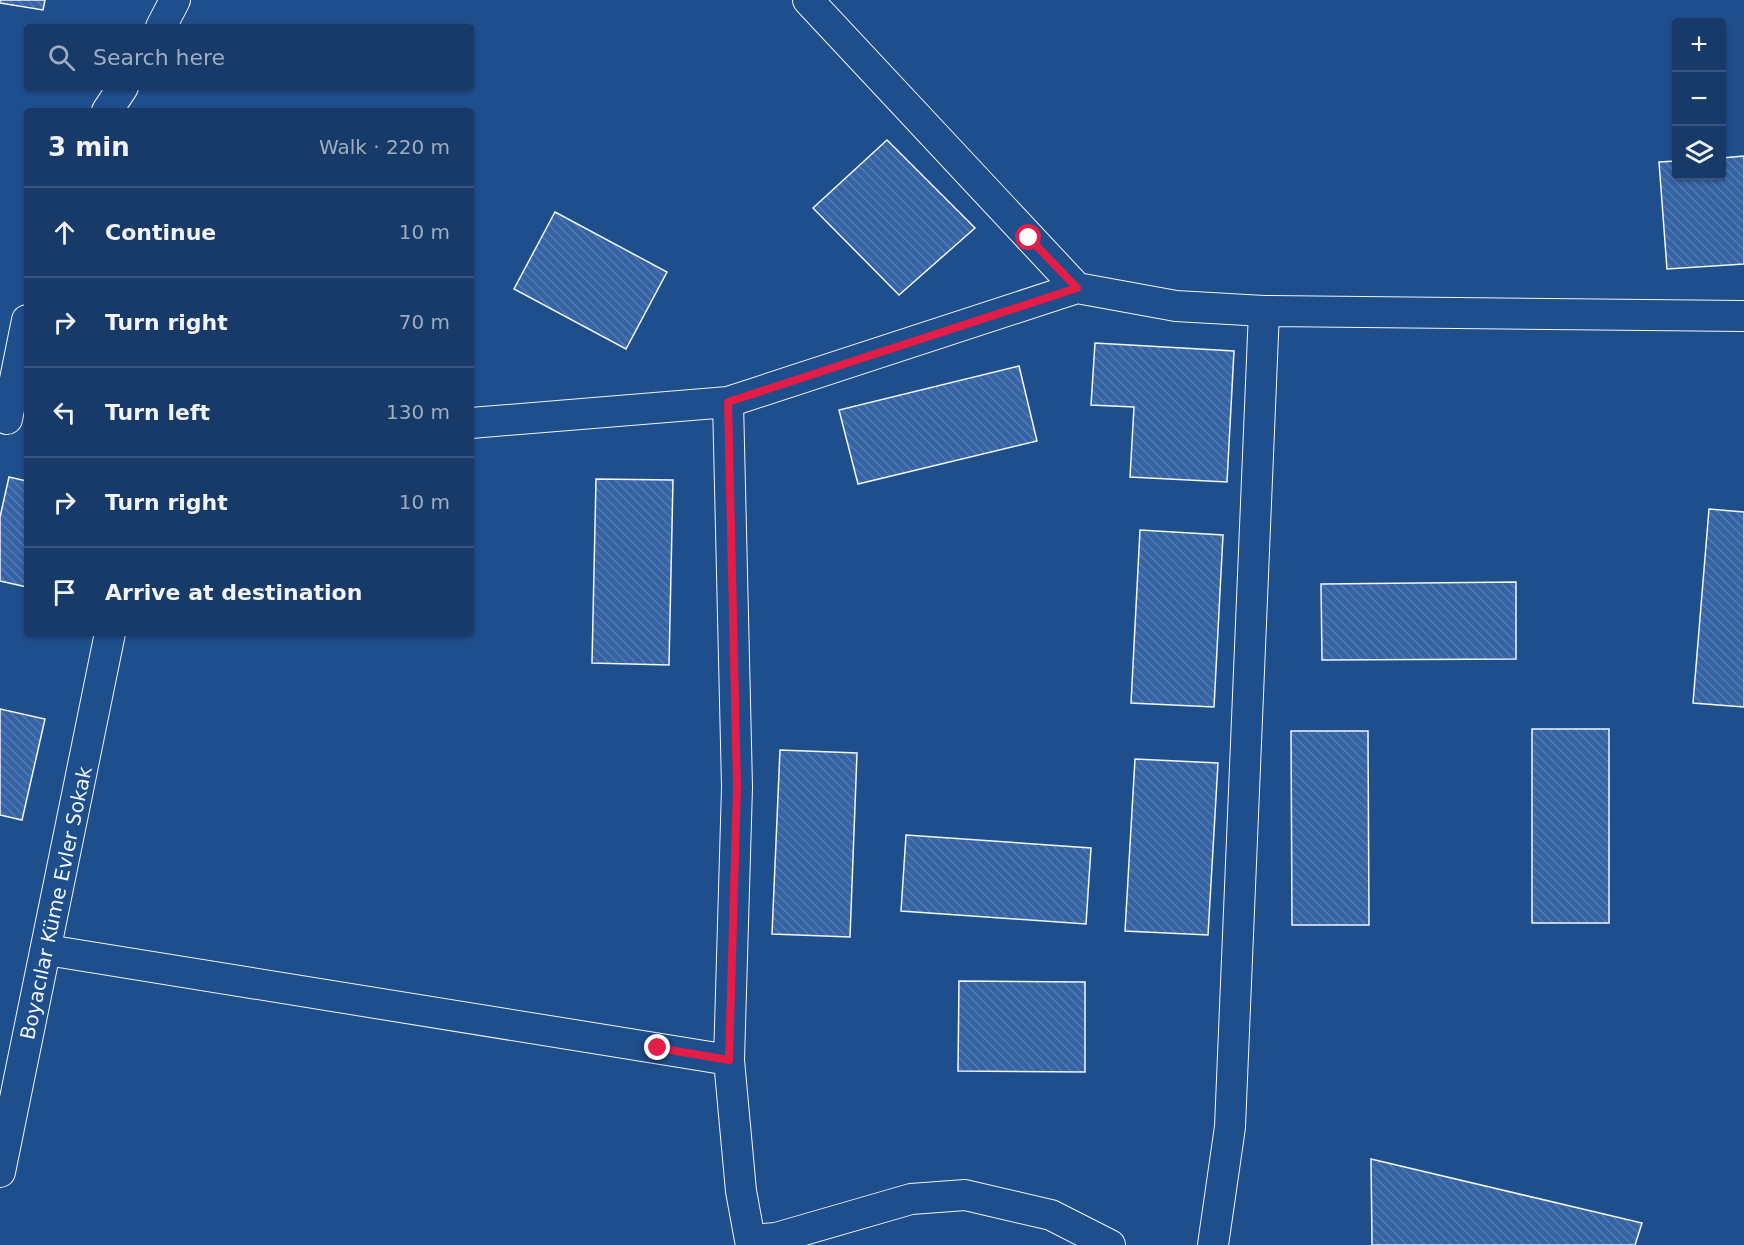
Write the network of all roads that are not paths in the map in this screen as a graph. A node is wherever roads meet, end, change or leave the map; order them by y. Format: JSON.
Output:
{"nodes":[{"id":1,"x":175,"y":0,"type":"edge"},
{"id":2,"x":808,"y":0,"type":"edge"},
{"id":3,"x":163,"y":24,"type":"edge"},
{"id":4,"x":121,"y":90,"type":"edge"},
{"id":5,"x":109,"y":108,"type":"edge"},
{"id":6,"x":1077,"y":288,"type":"junction"},
{"id":7,"x":1264,"y":311,"type":"junction"},
{"id":8,"x":1744,"y":316,"type":"edge"},
{"id":9,"x":24,"y":339,"type":"edge"},
{"id":10,"x":728,"y":402,"type":"junction"},
{"id":11,"x":11,"y":419,"type":"edge"},
{"id":12,"x":474,"y":423,"type":"edge"},
{"id":13,"x":109,"y":636,"type":"edge"},
{"id":14,"x":47,"y":950,"type":"junction"},
{"id":15,"x":729,"y":1060,"type":"junction"},
{"id":16,"x":0,"y":1172,"type":"edge"},
{"id":17,"x":759,"y":1242,"type":"edge"},
{"id":18,"x":1110,"y":1245,"type":"edge"},
{"id":19,"x":1213,"y":1245,"type":"edge"}],
"edges":[{"from":1,"to":3,"type":"street"},
{"from":2,"to":6,"type":"street"},
{"from":4,"to":5,"type":"street"},
{"from":6,"to":7,"type":"street"},
{"from":6,"to":10,"type":"street"},
{"from":7,"to":8,"type":"street"},
{"from":7,"to":19,"type":"street"},
{"from":9,"to":11,"type":"street"},
{"from":10,"to":12,"type":"street"},
{"from":10,"to":15,"type":"street"},
{"from":13,"to":14,"type":"street","name":"Boyacılar Küme Evler Sokak"},
{"from":14,"to":15,"type":"street"},
{"from":14,"to":16,"type":"street","name":"Boyacılar Küme Evler Sokak"},
{"from":15,"to":17,"type":"street"},
{"from":17,"to":18,"type":"street"}]}
